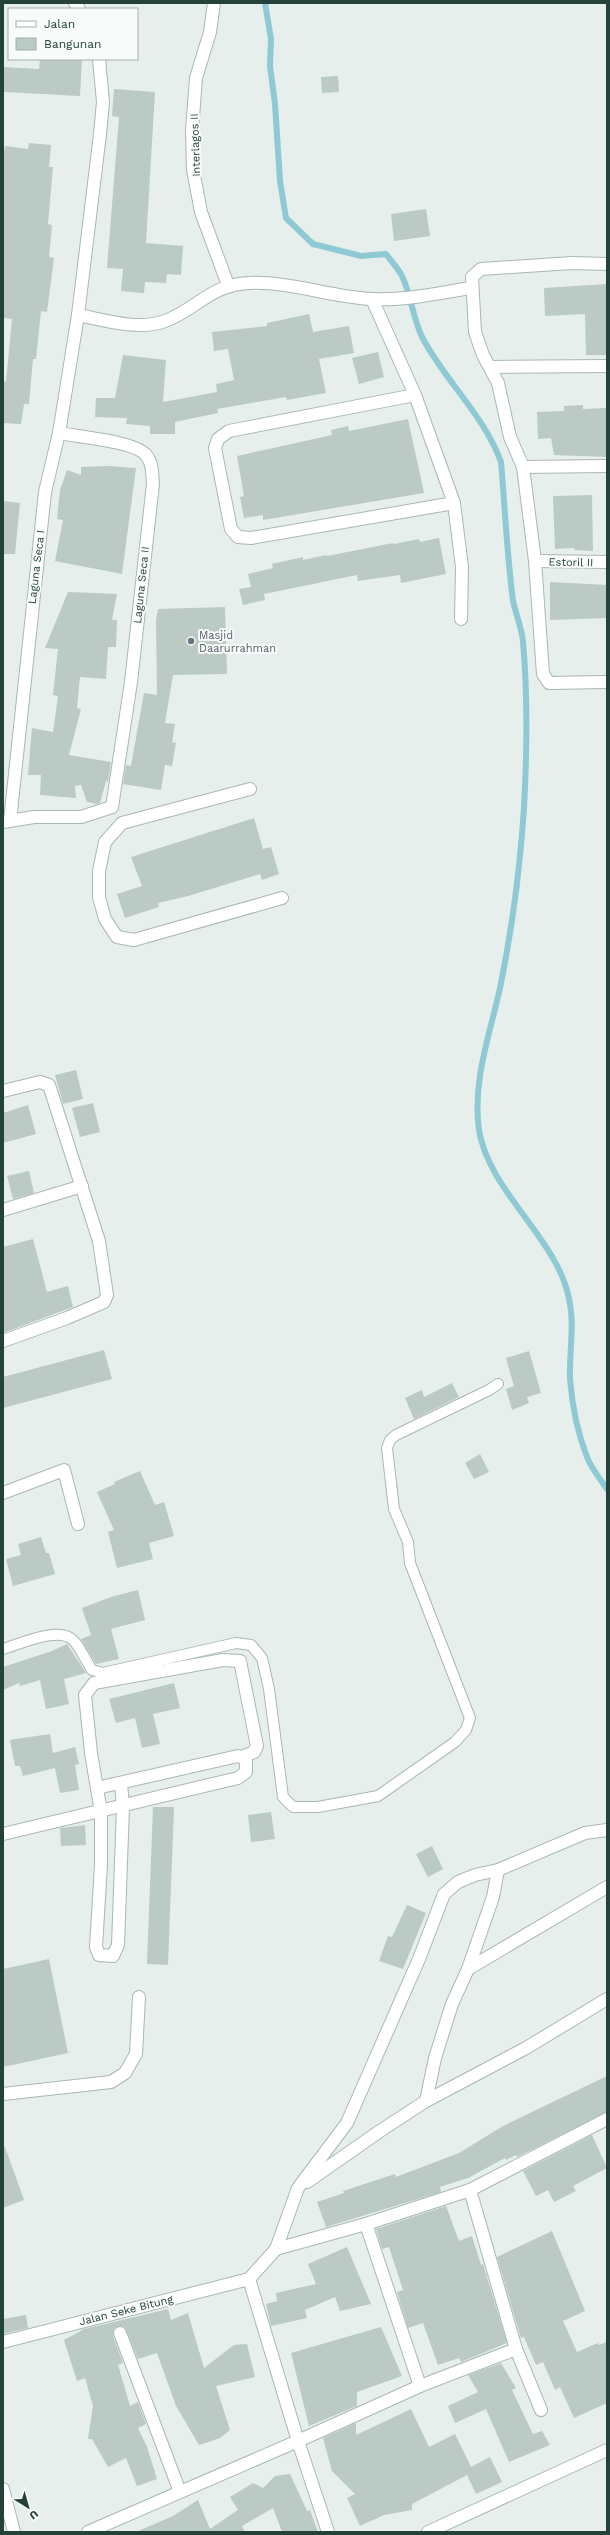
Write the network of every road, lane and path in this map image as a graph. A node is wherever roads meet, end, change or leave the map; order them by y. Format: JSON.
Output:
{"nodes":[{"id":1,"x":214,"y":3,"type":"edge"},
{"id":2,"x":99,"y":60,"type":"edge"},
{"id":3,"x":607,"y":264,"type":"edge"},
{"id":4,"x":228,"y":285,"type":"junction"},
{"id":5,"x":471,"y":288,"type":"junction"},
{"id":6,"x":372,"y":299,"type":"junction"},
{"id":7,"x":78,"y":315,"type":"junction"},
{"id":8,"x":490,"y":366,"type":"junction"},
{"id":9,"x":607,"y":366,"type":"edge"},
{"id":10,"x":415,"y":395,"type":"junction"},
{"id":11,"x":59,"y":433,"type":"junction"},
{"id":12,"x":607,"y":466,"type":"edge"},
{"id":13,"x":523,"y":467,"type":"junction"},
{"id":14,"x":454,"y":503,"type":"junction"},
{"id":15,"x":534,"y":561,"type":"junction"},
{"id":16,"x":607,"y":562,"type":"edge"},
{"id":17,"x":462,"y":619,"type":"dead end"},
{"id":18,"x":607,"y":682,"type":"edge"},
{"id":19,"x":250,"y":789,"type":"dead end"},
{"id":20,"x":112,"y":807,"type":"junction"},
{"id":21,"x":6,"y":822,"type":"edge"},
{"id":22,"x":122,"y":823,"type":"junction"},
{"id":23,"x":282,"y":898,"type":"dead end"},
{"id":24,"x":3,"y":1091,"type":"edge"},
{"id":25,"x":82,"y":1186,"type":"junction"},
{"id":26,"x":3,"y":1210,"type":"edge"},
{"id":27,"x":3,"y":1341,"type":"edge"},
{"id":28,"x":498,"y":1384,"type":"dead end"},
{"id":29,"x":3,"y":1493,"type":"edge"},
{"id":30,"x":78,"y":1524,"type":"dead end"},
{"id":31,"x":3,"y":1649,"type":"edge"},
{"id":32,"x":242,"y":1757,"type":"junction"},
{"id":33,"x":121,"y":1783,"type":"junction"},
{"id":34,"x":97,"y":1788,"type":"junction"},
{"id":35,"x":123,"y":1807,"type":"junction"},
{"id":36,"x":100,"y":1812,"type":"junction"},
{"id":37,"x":607,"y":1830,"type":"edge"},
{"id":38,"x":3,"y":1834,"type":"edge"},
{"id":39,"x":498,"y":1870,"type":"junction"},
{"id":40,"x":607,"y":1886,"type":"edge"},
{"id":41,"x":468,"y":1969,"type":"junction"},
{"id":42,"x":139,"y":1998,"type":"dead end"},
{"id":43,"x":607,"y":1999,"type":"edge"},
{"id":44,"x":3,"y":2094,"type":"edge"},
{"id":45,"x":426,"y":2102,"type":"junction"},
{"id":46,"x":607,"y":2119,"type":"edge"},
{"id":47,"x":298,"y":2188,"type":"junction"},
{"id":48,"x":470,"y":2190,"type":"junction"},
{"id":49,"x":366,"y":2224,"type":"junction"},
{"id":50,"x":276,"y":2249,"type":"junction"},
{"id":51,"x":249,"y":2279,"type":"junction"},
{"id":52,"x":120,"y":2332,"type":"dead end"},
{"id":53,"x":3,"y":2342,"type":"edge"},
{"id":54,"x":516,"y":2349,"type":"junction"},
{"id":55,"x":420,"y":2386,"type":"junction"},
{"id":56,"x":541,"y":2410,"type":"dead end"},
{"id":57,"x":298,"y":2441,"type":"junction"},
{"id":58,"x":606,"y":2453,"type":"edge"},
{"id":59,"x":3,"y":2489,"type":"edge"},
{"id":60,"x":180,"y":2492,"type":"junction"},
{"id":61,"x":10,"y":2528,"type":"edge"},
{"id":62,"x":88,"y":2532,"type":"edge"},
{"id":63,"x":328,"y":2532,"type":"edge"},
{"id":64,"x":428,"y":2532,"type":"edge"}],
"edges":[{"from":1,"to":4,"type":"street","name":"Interlagos II"},
{"from":2,"to":7,"type":"street","name":"Laguna Seca I"},
{"from":3,"to":5,"type":"street"},
{"from":4,"to":6,"type":"street"},
{"from":4,"to":7,"type":"street"},
{"from":5,"to":6,"type":"street"},
{"from":5,"to":8,"type":"street"},
{"from":6,"to":10,"type":"street"},
{"from":7,"to":11,"type":"street","name":"Laguna Seca I"},
{"from":8,"to":9,"type":"street"},
{"from":8,"to":13,"type":"street"},
{"from":10,"to":14,"type":"street"},
{"from":10,"to":14,"type":"street"},
{"from":11,"to":20,"type":"street","name":"Laguna Seca II"},
{"from":11,"to":21,"type":"street","name":"Laguna Seca I"},
{"from":12,"to":13,"type":"street"},
{"from":13,"to":15,"type":"street"},
{"from":14,"to":17,"type":"street"},
{"from":15,"to":16,"type":"street","name":"Estoril II"},
{"from":15,"to":18,"type":"street"},
{"from":19,"to":22,"type":"street"},
{"from":20,"to":21,"type":"street"},
{"from":20,"to":22,"type":"street"},
{"from":22,"to":23,"type":"street"},
{"from":24,"to":25,"type":"street"},
{"from":25,"to":26,"type":"street"},
{"from":25,"to":27,"type":"street"},
{"from":28,"to":31,"type":"lane"},
{"from":29,"to":30,"type":"street"},
{"from":32,"to":33,"type":"street"},
{"from":32,"to":34,"type":"street"},
{"from":32,"to":35,"type":"street"},
{"from":33,"to":34,"type":"street"},
{"from":33,"to":35,"type":"street"},
{"from":34,"to":36,"type":"street"},
{"from":35,"to":36,"type":"street"},
{"from":35,"to":36,"type":"street"},
{"from":36,"to":38,"type":"street"},
{"from":37,"to":39,"type":"street"},
{"from":39,"to":41,"type":"street"},
{"from":39,"to":47,"type":"street"},
{"from":40,"to":41,"type":"street"},
{"from":41,"to":45,"type":"street"},
{"from":42,"to":44,"type":"street"},
{"from":43,"to":45,"type":"street"},
{"from":45,"to":47,"type":"street"},
{"from":46,"to":48,"type":"street"},
{"from":47,"to":50,"type":"street"},
{"from":48,"to":49,"type":"street"},
{"from":48,"to":54,"type":"street"},
{"from":49,"to":50,"type":"street"},
{"from":49,"to":55,"type":"street"},
{"from":50,"to":51,"type":"street"},
{"from":51,"to":53,"type":"street","name":"Jalan Seke Bitung"},
{"from":51,"to":57,"type":"street"},
{"from":52,"to":60,"type":"street"},
{"from":54,"to":55,"type":"street"},
{"from":54,"to":56,"type":"street"},
{"from":55,"to":57,"type":"street"},
{"from":57,"to":60,"type":"street"},
{"from":57,"to":63,"type":"street"},
{"from":58,"to":64,"type":"street"},
{"from":59,"to":61,"type":"street"},
{"from":60,"to":62,"type":"street"}]}
